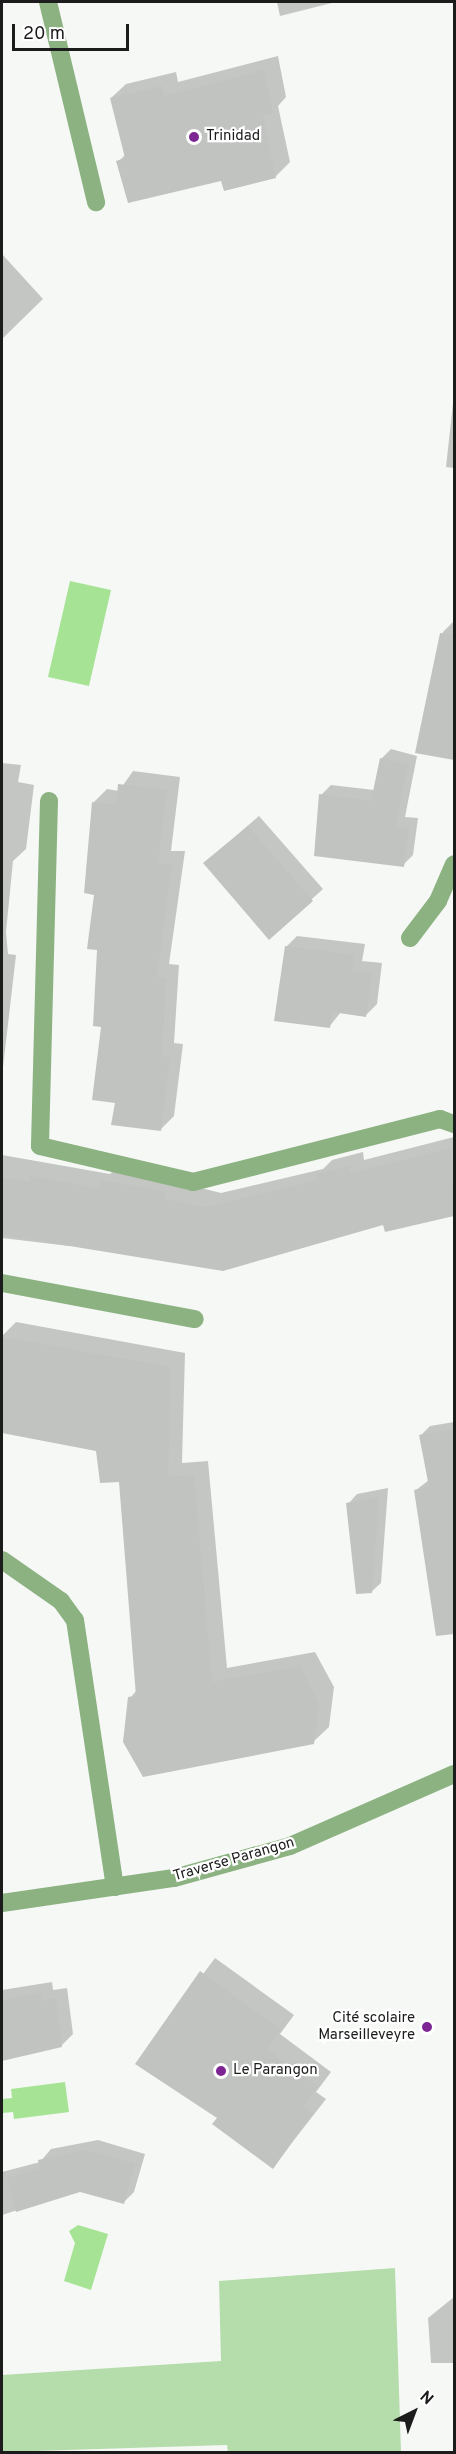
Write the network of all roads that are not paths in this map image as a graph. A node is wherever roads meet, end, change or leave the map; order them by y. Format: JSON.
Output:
{"nodes":[{"id":1,"x":48,"y":2,"type":"edge"},
{"id":2,"x":96,"y":202,"type":"dead end"},
{"id":3,"x":50,"y":801,"type":"dead end"},
{"id":4,"x":454,"y":864,"type":"edge"},
{"id":5,"x":410,"y":938,"type":"dead end"},
{"id":6,"x":454,"y":1124,"type":"edge"},
{"id":7,"x":2,"y":1283,"type":"edge"},
{"id":8,"x":195,"y":1318,"type":"dead end"},
{"id":9,"x":2,"y":1560,"type":"edge"},
{"id":10,"x":454,"y":1774,"type":"edge"},
{"id":11,"x":115,"y":1887,"type":"junction"},
{"id":12,"x":2,"y":1903,"type":"edge"}],
"edges":[{"from":1,"to":2,"type":"street"},
{"from":3,"to":6,"type":"street"},
{"from":4,"to":5,"type":"street"},
{"from":7,"to":8,"type":"street"},
{"from":9,"to":11,"type":"street"},
{"from":10,"to":11,"type":"street","name":"Traverse Parangon"},
{"from":11,"to":12,"type":"street","name":"Traverse Parangon"}]}
